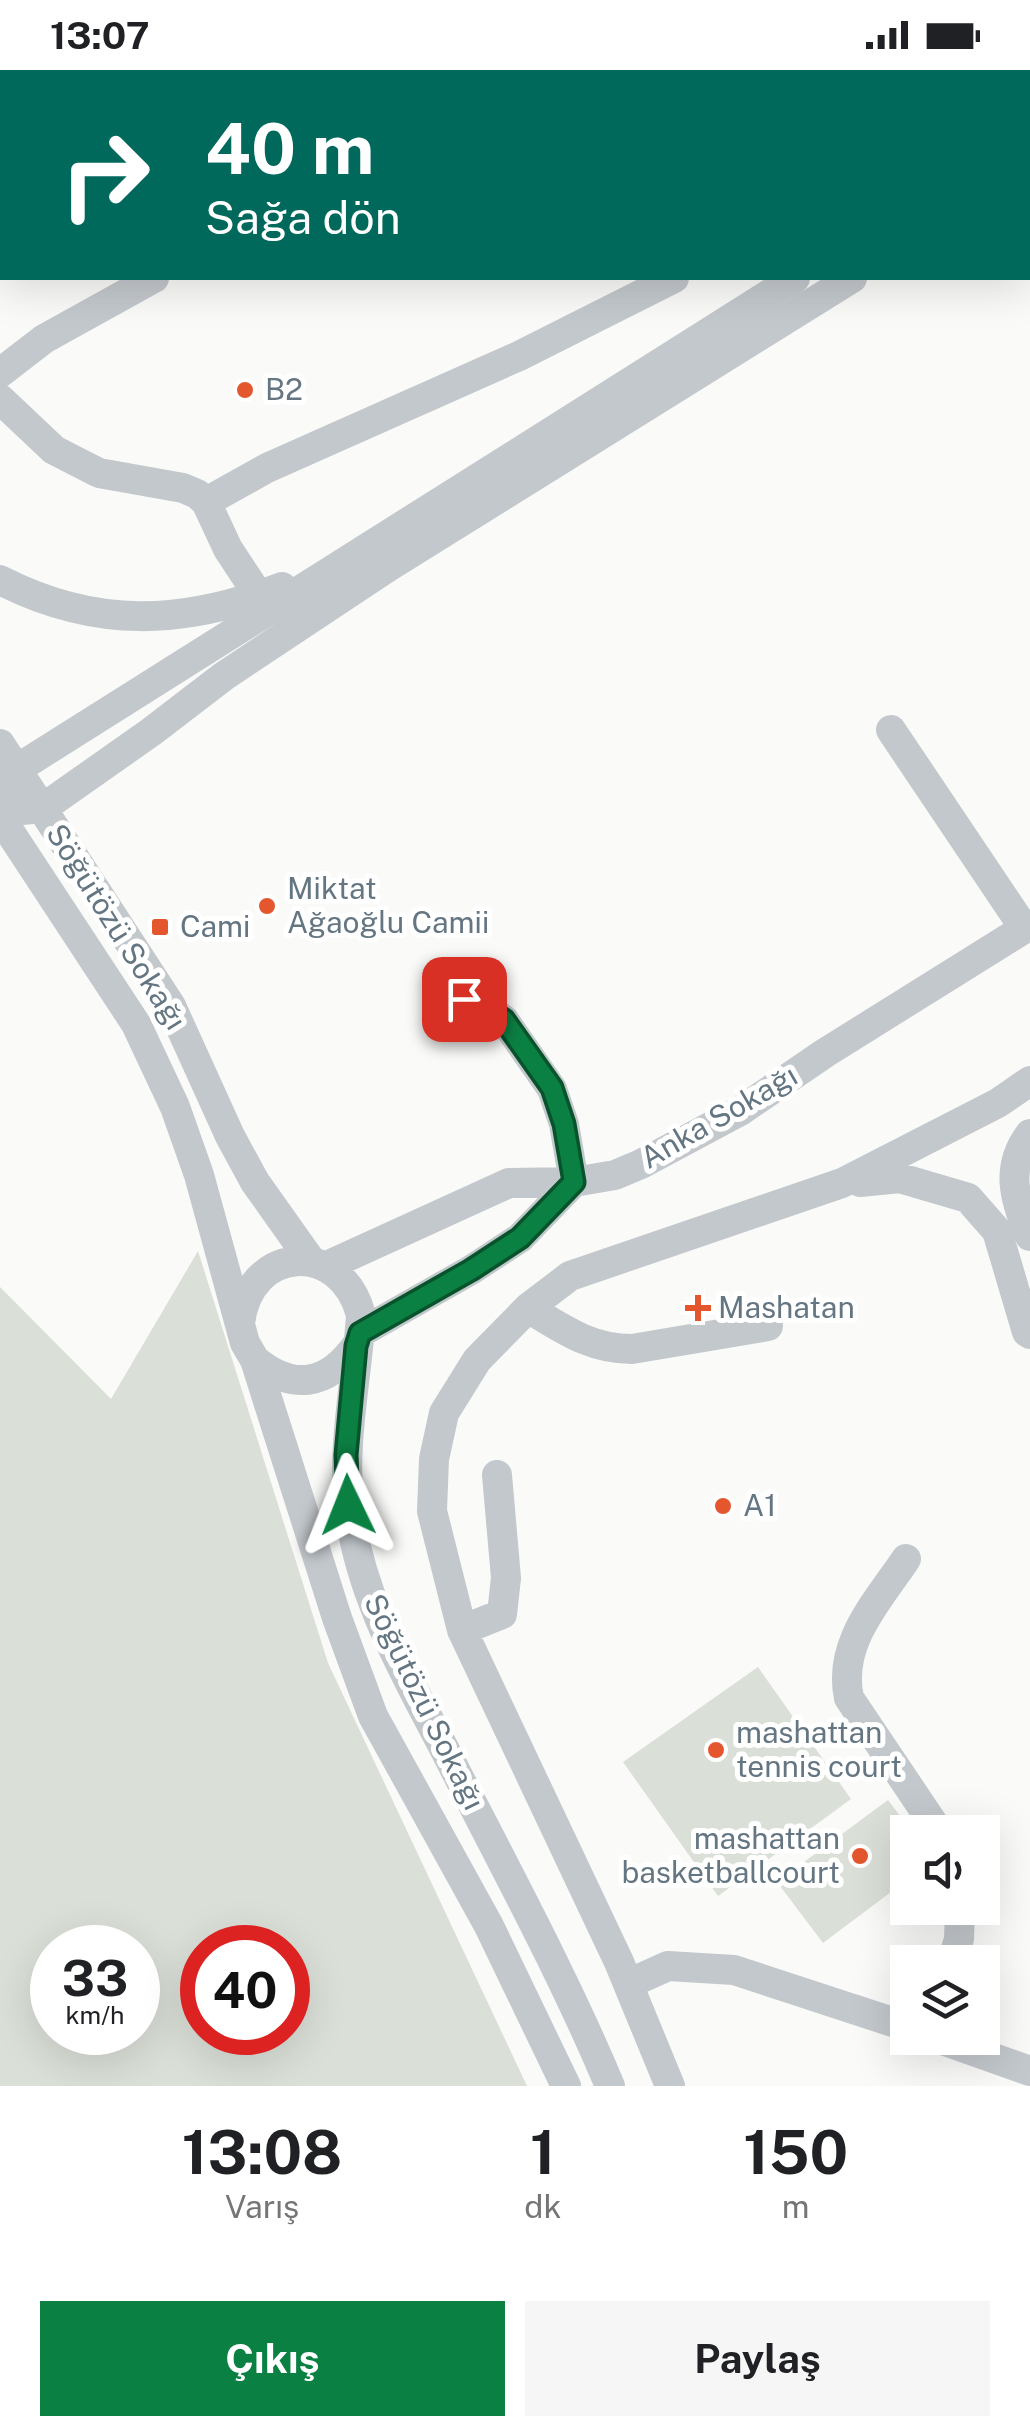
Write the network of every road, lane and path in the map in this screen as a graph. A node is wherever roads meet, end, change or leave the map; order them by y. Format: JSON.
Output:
{"nodes":[{"id":1,"x":150,"y":280,"type":"edge"},
{"id":2,"x":670,"y":280,"type":"edge"},
{"id":3,"x":792,"y":280,"type":"edge"},
{"id":4,"x":849,"y":280,"type":"edge"},
{"id":5,"x":0,"y":372,"type":"edge"},
{"id":6,"x":0,"y":399,"type":"edge"},
{"id":7,"x":206,"y":502,"type":"junction"},
{"id":8,"x":354,"y":558,"type":"junction"},
{"id":9,"x":0,"y":580,"type":"edge"},
{"id":10,"x":260,"y":596,"type":"junction"},
{"id":11,"x":891,"y":730,"type":"dead end"},
{"id":12,"x":8,"y":757,"type":"edge"},
{"id":13,"x":42,"y":808,"type":"junction"},
{"id":14,"x":0,"y":812,"type":"edge"},
{"id":15,"x":1027,"y":926,"type":"edge"},
{"id":16,"x":464,"y":999,"type":"dead end"},
{"id":17,"x":1030,"y":1082,"type":"edge"},
{"id":18,"x":1030,"y":1134,"type":"edge"},
{"id":19,"x":574,"y":1182,"type":"junction"},
{"id":20,"x":842,"y":1184,"type":"junction"},
{"id":21,"x":1030,"y":1236,"type":"edge"},
{"id":22,"x":319,"y":1263,"type":"junction"},
{"id":23,"x":528,"y":1308,"type":"junction"},
{"id":24,"x":240,"y":1322,"type":"junction"},
{"id":25,"x":768,"y":1326,"type":"dead end"},
{"id":26,"x":1030,"y":1334,"type":"edge"},
{"id":27,"x":358,"y":1340,"type":"junction"},
{"id":28,"x":255,"y":1360,"type":"junction"},
{"id":29,"x":497,"y":1474,"type":"dead end"},
{"id":30,"x":906,"y":1559,"type":"dead end"},
{"id":31,"x":462,"y":1630,"type":"junction"},
{"id":32,"x":928,"y":1815,"type":"edge"},
{"id":33,"x":628,"y":1984,"type":"junction"},
{"id":34,"x":890,"y":2021,"type":"edge"},
{"id":35,"x":985,"y":2055,"type":"edge"},
{"id":36,"x":1030,"y":2071,"type":"edge"},
{"id":37,"x":566,"y":2086,"type":"edge"},
{"id":38,"x":610,"y":2086,"type":"edge"},
{"id":39,"x":670,"y":2086,"type":"edge"}],
"edges":[{"from":1,"to":5,"type":"street"},
{"from":2,"to":7,"type":"street"},
{"from":3,"to":8,"type":"street"},
{"from":4,"to":13,"type":"street"},
{"from":6,"to":7,"type":"street"},
{"from":7,"to":10,"type":"street"},
{"from":8,"to":10,"type":"street"},
{"from":8,"to":12,"type":"street"},
{"from":9,"to":10,"type":"street"},
{"from":11,"to":15,"type":"street"},
{"from":12,"to":13,"type":"street","name":"Söğütözü Sokağı"},
{"from":12,"to":14,"type":"street"},
{"from":13,"to":14,"type":"street"},
{"from":13,"to":22,"type":"street","name":"Söğütözü Sokağı"},
{"from":14,"to":24,"type":"street","name":"Söğütözü Sokağı"},
{"from":15,"to":19,"type":"street","name":"Anka Sokağı"},
{"from":16,"to":19,"type":"street"},
{"from":17,"to":20,"type":"street"},
{"from":18,"to":21,"type":"street"},
{"from":19,"to":22,"type":"street","name":"Anka Sokağı"},
{"from":19,"to":27,"type":"street"},
{"from":20,"to":23,"type":"street"},
{"from":20,"to":26,"type":"street"},
{"from":22,"to":24,"type":"street"},
{"from":22,"to":27,"type":"street","name":"Söğütözü Sokağı"},
{"from":23,"to":25,"type":"street"},
{"from":23,"to":31,"type":"street"},
{"from":24,"to":28,"type":"street","name":"Söğütözü Sokağı"},
{"from":27,"to":28,"type":"street"},
{"from":27,"to":38,"type":"street","name":"Söğütözü Sokağı"},
{"from":28,"to":37,"type":"street","name":"Söğütözü Sokağı"},
{"from":29,"to":31,"type":"street"},
{"from":30,"to":32,"type":"street"},
{"from":31,"to":33,"type":"street"},
{"from":33,"to":34,"type":"street"},
{"from":33,"to":39,"type":"street"},
{"from":35,"to":36,"type":"street"}]}
